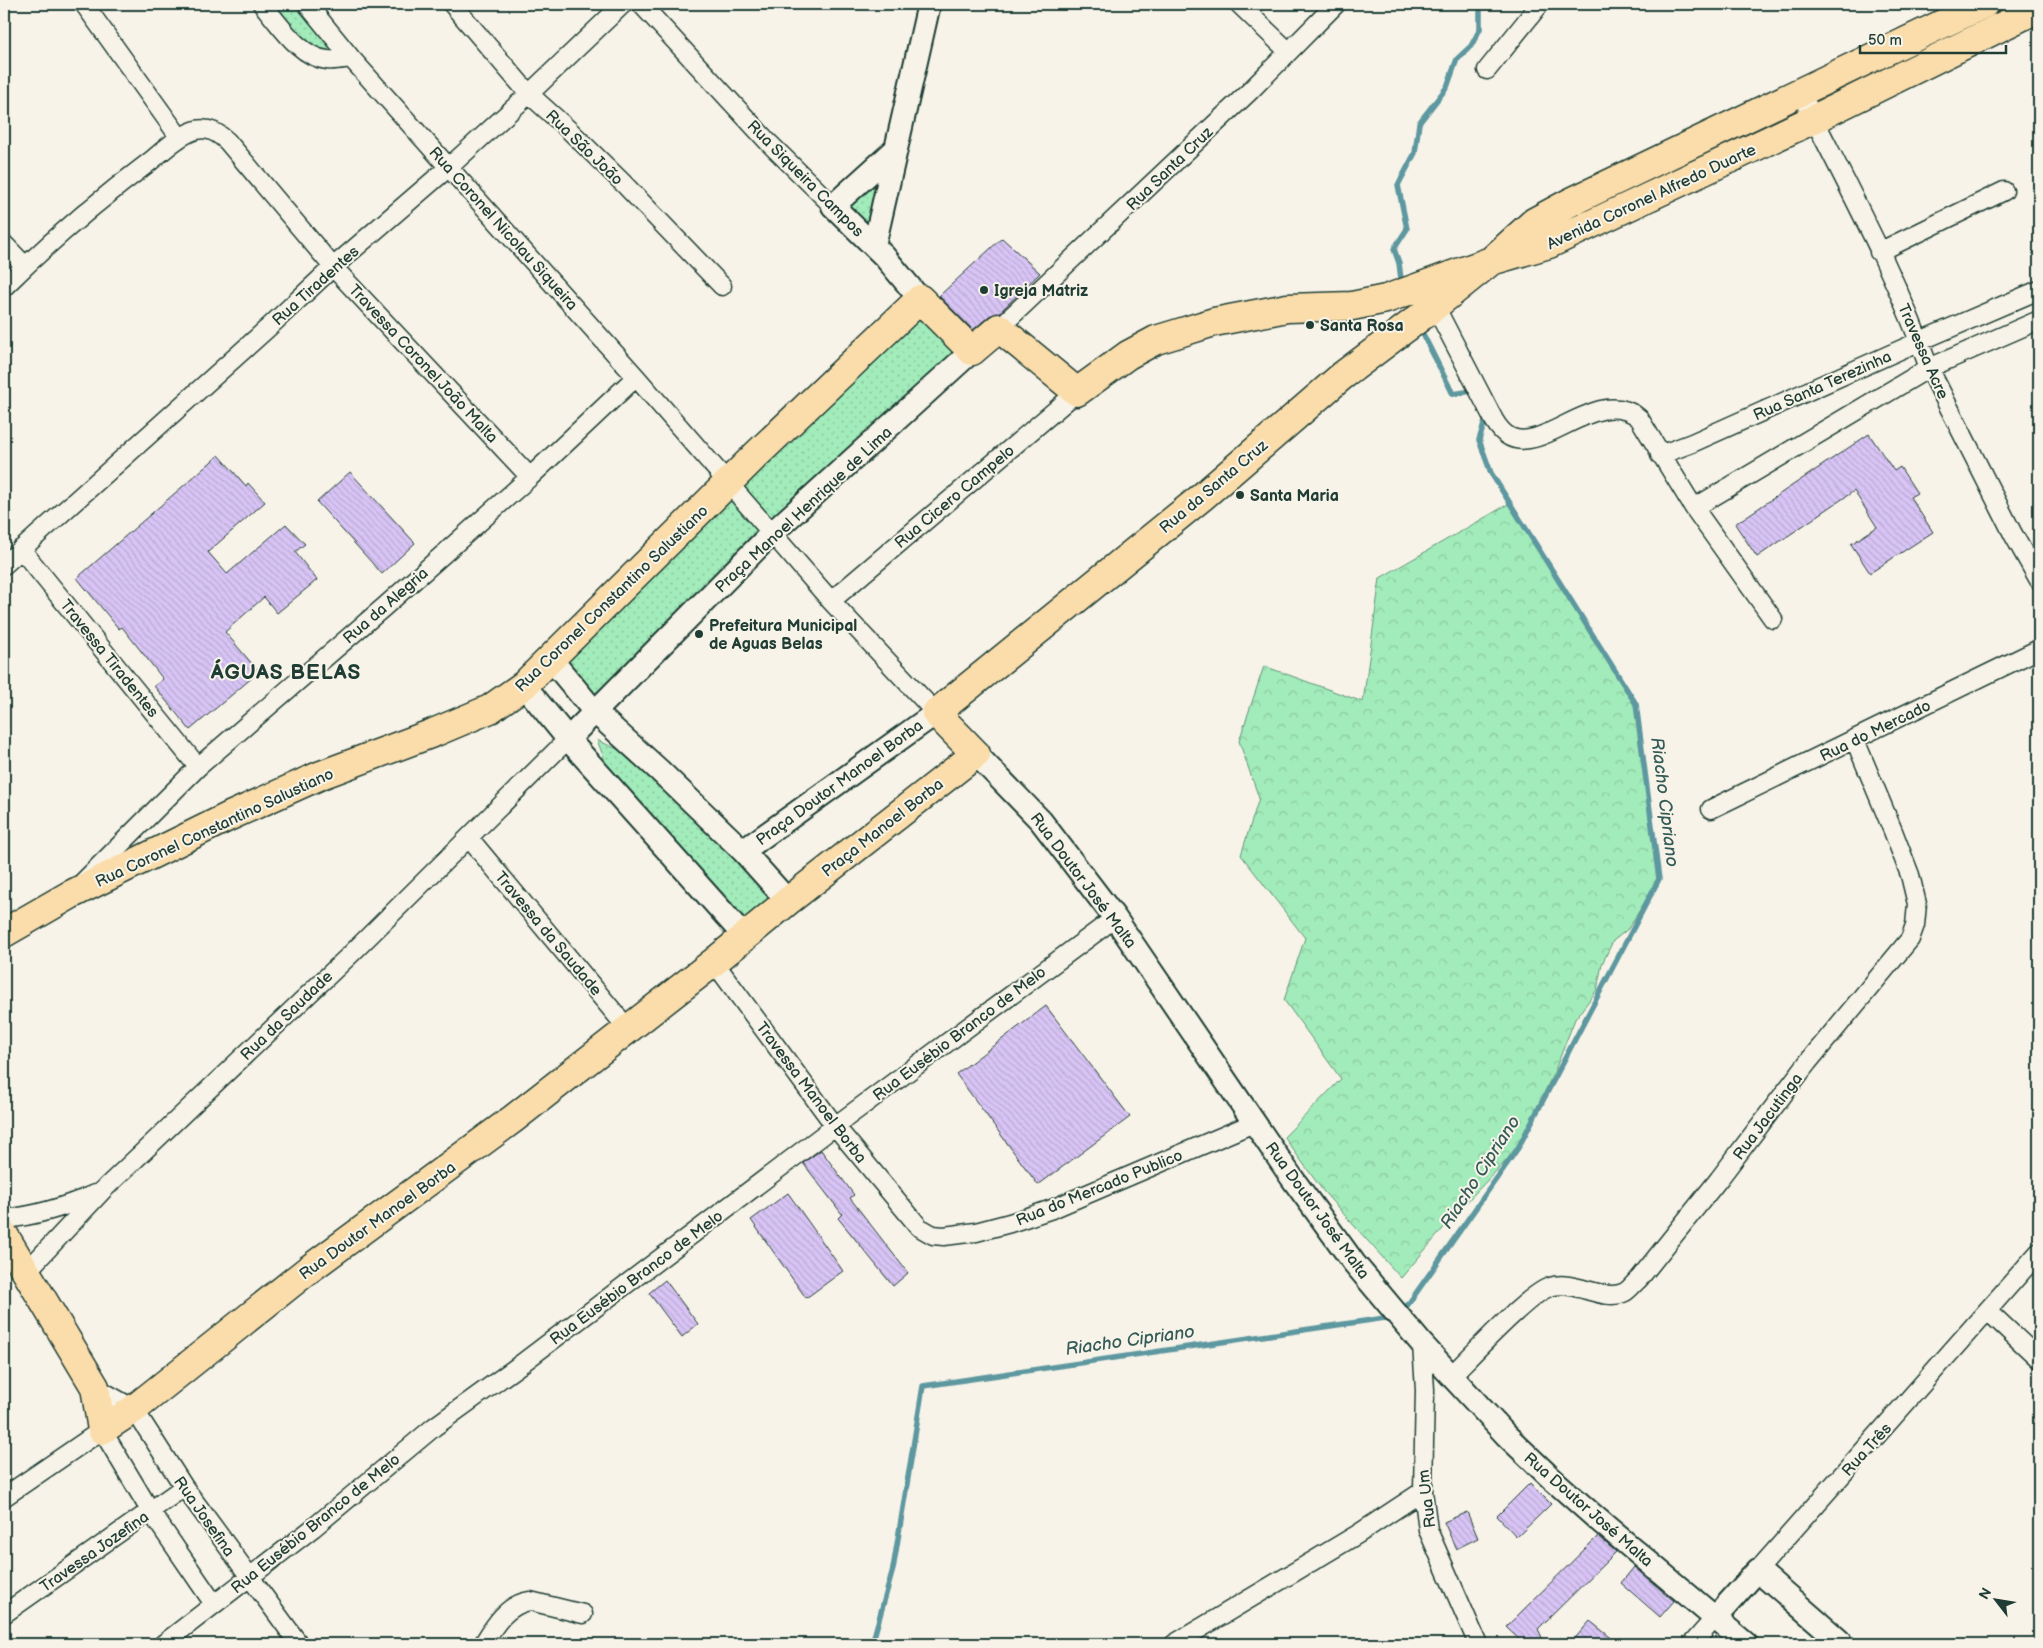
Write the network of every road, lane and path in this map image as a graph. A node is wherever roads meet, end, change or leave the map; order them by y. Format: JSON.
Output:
{"nodes":[{"id":1,"x":84,"y":4,"type":"edge"},
{"id":2,"x":262,"y":4,"type":"edge"},
{"id":3,"x":307,"y":4,"type":"edge"},
{"id":4,"x":452,"y":4,"type":"edge"},
{"id":5,"x":623,"y":4,"type":"edge"},
{"id":6,"x":641,"y":4,"type":"edge"},
{"id":7,"x":929,"y":4,"type":"edge"},
{"id":8,"x":1239,"y":4,"type":"edge"},
{"id":9,"x":1336,"y":4,"type":"edge"},
{"id":10,"x":1540,"y":4,"type":"edge"},
{"id":11,"x":1984,"y":4,"type":"edge"},
{"id":12,"x":2039,"y":8,"type":"edge"},
{"id":13,"x":1288,"y":52,"type":"junction"},
{"id":14,"x":351,"y":58,"type":"junction"},
{"id":15,"x":1487,"y":70,"type":"dead end"},
{"id":16,"x":1800,"y":92,"type":"junction"},
{"id":17,"x":529,"y":94,"type":"junction"},
{"id":18,"x":1814,"y":119,"type":"junction"},
{"id":19,"x":180,"y":138,"type":"junction"},
{"id":20,"x":896,"y":149,"type":"junction"},
{"id":21,"x":449,"y":167,"type":"junction"},
{"id":22,"x":2004,"y":191,"type":"dead end"},
{"id":23,"x":833,"y":206,"type":"junction"},
{"id":24,"x":4,"y":244,"type":"edge"},
{"id":25,"x":874,"y":246,"type":"junction"},
{"id":26,"x":1879,"y":252,"type":"junction"},
{"id":27,"x":1491,"y":261,"type":"junction"},
{"id":28,"x":24,"y":266,"type":"junction"},
{"id":29,"x":333,"y":266,"type":"junction"},
{"id":30,"x":722,"y":286,"type":"dead end"},
{"id":31,"x":4,"y":287,"type":"edge"},
{"id":32,"x":2039,"y":290,"type":"edge"},
{"id":33,"x":920,"y":299,"type":"junction"},
{"id":34,"x":1435,"y":306,"type":"junction"},
{"id":35,"x":2039,"y":320,"type":"edge"},
{"id":36,"x":999,"y":328,"type":"junction"},
{"id":37,"x":1920,"y":341,"type":"junction"},
{"id":38,"x":972,"y":351,"type":"junction"},
{"id":39,"x":1929,"y":368,"type":"junction"},
{"id":40,"x":636,"y":376,"type":"junction"},
{"id":41,"x":1077,"y":392,"type":"junction"},
{"id":42,"x":1660,"y":455,"type":"junction"},
{"id":43,"x":530,"y":477,"type":"junction"},
{"id":44,"x":728,"y":484,"type":"junction"},
{"id":45,"x":1694,"y":508,"type":"junction"},
{"id":46,"x":772,"y":534,"type":"junction"},
{"id":47,"x":21,"y":549,"type":"junction"},
{"id":48,"x":4,"y":564,"type":"edge"},
{"id":49,"x":2039,"y":580,"type":"edge"},
{"id":50,"x":831,"y":601,"type":"junction"},
{"id":51,"x":1773,"y":619,"type":"dead end"},
{"id":52,"x":2039,"y":649,"type":"edge"},
{"id":53,"x":550,"y":658,"type":"junction"},
{"id":54,"x":524,"y":685,"type":"junction"},
{"id":55,"x":594,"y":711,"type":"junction"},
{"id":56,"x":936,"y":713,"type":"junction"},
{"id":57,"x":568,"y":739,"type":"junction"},
{"id":58,"x":1854,"y":740,"type":"junction"},
{"id":59,"x":976,"y":754,"type":"junction"},
{"id":60,"x":198,"y":766,"type":"junction"},
{"id":61,"x":1711,"y":810,"type":"dead end"},
{"id":62,"x":469,"y":838,"type":"junction"},
{"id":63,"x":742,"y":851,"type":"junction"},
{"id":64,"x":70,"y":895,"type":"junction"},
{"id":65,"x":788,"y":901,"type":"junction"},
{"id":66,"x":1115,"y":918,"type":"junction"},
{"id":67,"x":4,"y":933,"type":"edge"},
{"id":68,"x":745,"y":937,"type":"junction"},
{"id":69,"x":714,"y":962,"type":"junction"},
{"id":70,"x":628,"y":1029,"type":"junction"},
{"id":71,"x":1256,"y":1122,"type":"junction"},
{"id":72,"x":835,"y":1126,"type":"junction"},
{"id":73,"x":102,"y":1191,"type":"junction"},
{"id":74,"x":4,"y":1219,"type":"edge"},
{"id":75,"x":913,"y":1220,"type":"joint"},
{"id":76,"x":4,"y":1235,"type":"edge"},
{"id":77,"x":2039,"y":1252,"type":"edge"},
{"id":78,"x":27,"y":1271,"type":"junction"},
{"id":79,"x":1988,"y":1311,"type":"junction"},
{"id":80,"x":1422,"y":1344,"type":"junction"},
{"id":81,"x":2039,"y":1359,"type":"edge"},
{"id":82,"x":1451,"y":1376,"type":"junction"},
{"id":83,"x":95,"y":1387,"type":"junction"},
{"id":84,"x":134,"y":1409,"type":"junction"},
{"id":85,"x":102,"y":1430,"type":"junction"},
{"id":86,"x":184,"y":1487,"type":"junction"},
{"id":87,"x":1423,"y":1491,"type":"junction"},
{"id":88,"x":4,"y":1497,"type":"edge"},
{"id":89,"x":151,"y":1512,"type":"junction"},
{"id":90,"x":1758,"y":1570,"type":"junction"},
{"id":91,"x":248,"y":1577,"type":"junction"},
{"id":92,"x":214,"y":1604,"type":"junction"},
{"id":93,"x":4,"y":1614,"type":"edge"},
{"id":94,"x":583,"y":1614,"type":"dead end"},
{"id":95,"x":1715,"y":1618,"type":"junction"},
{"id":96,"x":163,"y":1644,"type":"edge"},
{"id":97,"x":299,"y":1644,"type":"edge"},
{"id":98,"x":483,"y":1644,"type":"edge"},
{"id":99,"x":1174,"y":1644,"type":"edge"},
{"id":100,"x":1478,"y":1644,"type":"edge"},
{"id":101,"x":1692,"y":1644,"type":"edge"},
{"id":102,"x":1746,"y":1644,"type":"edge"},
{"id":103,"x":1842,"y":1644,"type":"edge"}],
"edges":[{"from":1,"to":19,"type":"street"},
{"from":2,"to":14,"type":"street"},
{"from":3,"to":14,"type":"street","name":"Rua Coronel Nicolau Siqueira"},
{"from":4,"to":17,"type":"street","name":"Rua São João"},
{"from":5,"to":17,"type":"street","name":"Rua Tiradentes"},
{"from":6,"to":23,"type":"street","name":"Rua Siqueira Campos"},
{"from":7,"to":20,"type":"street"},
{"from":8,"to":13,"type":"street"},
{"from":9,"to":13,"type":"street","name":"Rua Santa Cruz"},
{"from":10,"to":15,"type":"street"},
{"from":11,"to":16,"type":"main road","name":"Avenida Coronel Alfredo Duarte"},
{"from":12,"to":18,"type":"main road","name":"Avenida Coronel Alfredo Duarte"},
{"from":13,"to":36,"type":"street","name":"Rua Santa Cruz"},
{"from":14,"to":21,"type":"street","name":"Rua Coronel Nicolau Siqueira"},
{"from":16,"to":18,"type":"street","name":"Travessa Acre"},
{"from":16,"to":27,"type":"main road","name":"Avenida Coronel Alfredo Duarte"},
{"from":17,"to":21,"type":"street","name":"Rua Tiradentes"},
{"from":17,"to":30,"type":"street","name":"Rua São João"},
{"from":18,"to":26,"type":"street","name":"Travessa Acre"},
{"from":18,"to":27,"type":"main road","name":"Avenida Coronel Alfredo Duarte"},
{"from":19,"to":28,"type":"street","name":"Travessa Coronel João Malta"},
{"from":19,"to":29,"type":"street","name":"Travessa Coronel João Malta"},
{"from":20,"to":23,"type":"street"},
{"from":20,"to":25,"type":"street"},
{"from":21,"to":29,"type":"street","name":"Rua Tiradentes"},
{"from":21,"to":40,"type":"street","name":"Rua Coronel Nicolau Siqueira"},
{"from":22,"to":26,"type":"street"},
{"from":23,"to":25,"type":"street","name":"Rua Siqueira Campos"},
{"from":24,"to":28,"type":"street"},
{"from":25,"to":33,"type":"street","name":"Rua Siqueira Campos"},
{"from":26,"to":37,"type":"street","name":"Travessa Acre"},
{"from":27,"to":34,"type":"main road","name":"Rua da Santa Cruz"},
{"from":27,"to":41,"type":"main road"},
{"from":28,"to":31,"type":"street","name":"Travessa Coronel João Malta"},
{"from":29,"to":43,"type":"street","name":"Travessa Coronel João Malta"},
{"from":29,"to":47,"type":"street","name":"Rua Tiradentes"},
{"from":32,"to":37,"type":"street","name":"Rua Santa Terezinha"},
{"from":33,"to":38,"type":"main road","name":"Rua Siqueira Campos"},
{"from":33,"to":44,"type":"main road","name":"Rua Coronel Constantino Salustiano"},
{"from":34,"to":42,"type":"street"},
{"from":34,"to":56,"type":"main road","name":"Rua da Santa Cruz"},
{"from":35,"to":39,"type":"street","name":"Rua Santa Terezinha"},
{"from":36,"to":38,"type":"main road"},
{"from":36,"to":41,"type":"main road"},
{"from":37,"to":39,"type":"street","name":"Travessa Acre"},
{"from":37,"to":42,"type":"street","name":"Rua Santa Terezinha"},
{"from":38,"to":46,"type":"street","name":"Praça Manoel Henrique de Lima"},
{"from":39,"to":45,"type":"street","name":"Rua Santa Terezinha"},
{"from":39,"to":49,"type":"street","name":"Travessa Acre"},
{"from":40,"to":43,"type":"street","name":"Rua da Alegria"},
{"from":40,"to":44,"type":"street","name":"Rua Coronel Nicolau Siqueira"},
{"from":41,"to":50,"type":"street","name":"Rua Cicero Campelo"},
{"from":42,"to":45,"type":"street"},
{"from":43,"to":60,"type":"street","name":"Rua da Alegria"},
{"from":44,"to":46,"type":"street","name":"Rua Coronel Nicolau Siqueira"},
{"from":44,"to":53,"type":"main road","name":"Rua Coronel Constantino Salustiano"},
{"from":45,"to":51,"type":"street"},
{"from":46,"to":50,"type":"street","name":"Rua Coronel Nicolau Siqueira"},
{"from":46,"to":55,"type":"street","name":"Praça Manoel Henrique de Lima"},
{"from":47,"to":48,"type":"street","name":"Rua Tiradentes"},
{"from":47,"to":60,"type":"street","name":"Travessa Tiradentes"},
{"from":50,"to":56,"type":"street","name":"Rua Coronel Nicolau Siqueira"},
{"from":52,"to":58,"type":"street","name":"Rua do Mercado"},
{"from":53,"to":54,"type":"main road","name":"Rua Coronel Constantino Salustiano"},
{"from":53,"to":55,"type":"street"},
{"from":54,"to":57,"type":"street"},
{"from":54,"to":64,"type":"main road","name":"Rua Coronel Constantino Salustiano"},
{"from":55,"to":57,"type":"street","name":"Praça Manoel Henrique de Lima"},
{"from":55,"to":63,"type":"street"},
{"from":56,"to":59,"type":"main road"},
{"from":56,"to":63,"type":"street","name":"Praça Doutor Manoel Borba"},
{"from":57,"to":62,"type":"street"},
{"from":57,"to":68,"type":"street"},
{"from":58,"to":61,"type":"street","name":"Rua do Mercado"},
{"from":58,"to":82,"type":"street","name":"Rua Jacutinga"},
{"from":59,"to":65,"type":"main road","name":"Praça Manoel Borba"},
{"from":59,"to":66,"type":"street","name":"Rua Doutor José Malta"},
{"from":60,"to":64,"type":"street","name":"Rua da Alegria"},
{"from":62,"to":70,"type":"street","name":"Travessa da Saudade"},
{"from":62,"to":73,"type":"street","name":"Rua da Saudade"},
{"from":63,"to":65,"type":"street"},
{"from":64,"to":67,"type":"main road","name":"Rua Coronel Constantino Salustiano"},
{"from":65,"to":68,"type":"main road","name":"Praça Manoel Borba"},
{"from":66,"to":71,"type":"street","name":"Rua Doutor José Malta"},
{"from":66,"to":72,"type":"street","name":"Rua Eusébio Branco de Melo"},
{"from":68,"to":69,"type":"main road","name":"Rua Doutor Manoel Borba"},
{"from":69,"to":70,"type":"main road","name":"Rua Doutor Manoel Borba"},
{"from":69,"to":72,"type":"street","name":"Travessa Manoel Borba"},
{"from":70,"to":84,"type":"main road","name":"Rua Doutor Manoel Borba"},
{"from":71,"to":75,"type":"street","name":"Rua do Mercado Publico"},
{"from":71,"to":80,"type":"street","name":"Rua Doutor José Malta"},
{"from":72,"to":75,"type":"street","name":"Travessa Manoel Borba"},
{"from":72,"to":91,"type":"street","name":"Rua Eusébio Branco de Melo"},
{"from":73,"to":74,"type":"street","name":"Rua da Saudade"},
{"from":73,"to":78,"type":"street","name":"Rua da Saudade"},
{"from":76,"to":78,"type":"main road"},
{"from":77,"to":79,"type":"street","name":"Rua Três"},
{"from":78,"to":83,"type":"main road"},
{"from":79,"to":81,"type":"street"},
{"from":79,"to":90,"type":"street","name":"Rua Três"},
{"from":80,"to":82,"type":"street","name":"Rua Doutor José Malta"},
{"from":80,"to":87,"type":"street","name":"Rua Um"},
{"from":82,"to":95,"type":"street","name":"Rua Doutor José Malta"},
{"from":83,"to":84,"type":"street"},
{"from":83,"to":85,"type":"main road"},
{"from":84,"to":85,"type":"main road","name":"Rua Doutor Manoel Borba"},
{"from":84,"to":86,"type":"street","name":"Rua Josefina"},
{"from":85,"to":88,"type":"street","name":"Rua Doutor Manoel Borba"},
{"from":85,"to":89,"type":"street"},
{"from":86,"to":89,"type":"street","name":"Travessa Jozefina"},
{"from":86,"to":91,"type":"street","name":"Rua Josefina"},
{"from":87,"to":99,"type":"street"},
{"from":87,"to":100,"type":"street","name":"Rua Um"},
{"from":89,"to":92,"type":"street"},
{"from":89,"to":93,"type":"street","name":"Travessa Jozefina"},
{"from":90,"to":95,"type":"street","name":"Rua Três"},
{"from":90,"to":103,"type":"street"},
{"from":91,"to":92,"type":"street","name":"Rua Eusébio Branco de Melo"},
{"from":91,"to":97,"type":"street","name":"Rua Josefina"},
{"from":92,"to":96,"type":"street","name":"Rua Eusébio Branco de Melo"},
{"from":94,"to":98,"type":"street"},
{"from":95,"to":101,"type":"street","name":"Rua Três"},
{"from":95,"to":102,"type":"street","name":"Rua Doutor José Malta"}]}
